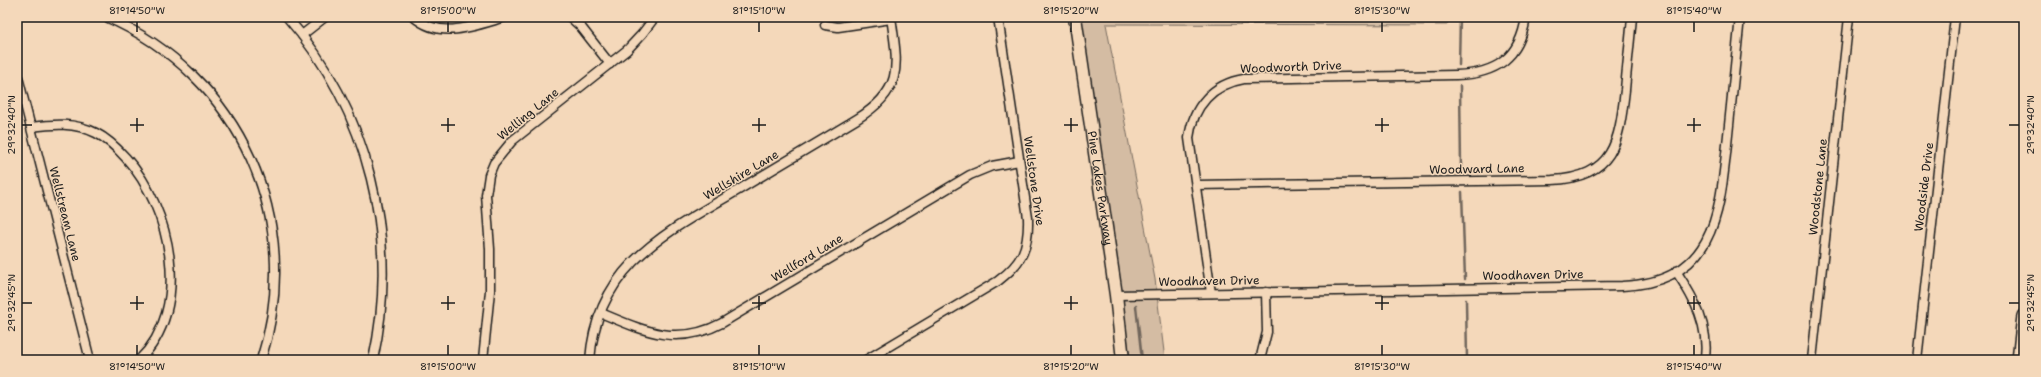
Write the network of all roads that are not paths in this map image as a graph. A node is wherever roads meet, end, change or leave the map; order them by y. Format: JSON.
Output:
{"nodes":[{"id":1,"x":106,"y":17,"type":"edge"},
{"id":2,"x":287,"y":17,"type":"edge"},
{"id":3,"x":325,"y":17,"type":"edge"},
{"id":4,"x":414,"y":17,"type":"edge"},
{"id":5,"x":505,"y":17,"type":"edge"},
{"id":6,"x":570,"y":17,"type":"edge"},
{"id":7,"x":655,"y":17,"type":"edge"},
{"id":8,"x":998,"y":17,"type":"edge"},
{"id":9,"x":1075,"y":17,"type":"edge"},
{"id":10,"x":1526,"y":17,"type":"edge"},
{"id":11,"x":1632,"y":17,"type":"edge"},
{"id":12,"x":1740,"y":17,"type":"edge"},
{"id":13,"x":1849,"y":17,"type":"edge"},
{"id":14,"x":1955,"y":17,"type":"edge"},
{"id":15,"x":891,"y":18,"type":"edge"},
{"id":16,"x":825,"y":25,"type":"dead end"},
{"id":17,"x":302,"y":35,"type":"junction"},
{"id":18,"x":610,"y":64,"type":"junction"},
{"id":19,"x":17,"y":73,"type":"edge"},
{"id":20,"x":31,"y":127,"type":"junction"},
{"id":21,"x":1019,"y":161,"type":"junction"},
{"id":22,"x":1196,"y":185,"type":"junction"},
{"id":23,"x":1676,"y":271,"type":"junction"},
{"id":24,"x":1266,"y":292,"type":"junction"},
{"id":25,"x":1211,"y":293,"type":"junction"},
{"id":26,"x":1116,"y":295,"type":"junction"},
{"id":27,"x":601,"y":313,"type":"junction"},
{"id":28,"x":2024,"y":316,"type":"edge"},
{"id":29,"x":90,"y":360,"type":"edge"},
{"id":30,"x":140,"y":360,"type":"edge"},
{"id":31,"x":261,"y":360,"type":"edge"},
{"id":32,"x":373,"y":360,"type":"edge"},
{"id":33,"x":483,"y":360,"type":"edge"},
{"id":34,"x":590,"y":360,"type":"edge"},
{"id":35,"x":866,"y":360,"type":"edge"},
{"id":36,"x":1124,"y":360,"type":"edge"},
{"id":37,"x":1260,"y":360,"type":"edge"},
{"id":38,"x":1706,"y":360,"type":"edge"},
{"id":39,"x":1812,"y":360,"type":"edge"},
{"id":40,"x":1917,"y":360,"type":"edge"},
{"id":41,"x":2019,"y":360,"type":"edge"}],
"edges":[{"from":1,"to":31,"type":"street"},
{"from":2,"to":17,"type":"street"},
{"from":3,"to":17,"type":"street"},
{"from":4,"to":5,"type":"street"},
{"from":6,"to":18,"type":"street"},
{"from":7,"to":18,"type":"street","name":"Welling Lane"},
{"from":8,"to":21,"type":"street","name":"Wellstone Drive"},
{"from":9,"to":26,"type":"street","name":"Pine Lakes Parkway"},
{"from":10,"to":22,"type":"street","name":"Woodworth Drive"},
{"from":11,"to":22,"type":"street","name":"Woodward Lane"},
{"from":12,"to":23,"type":"street","name":"Woodhaven Drive"},
{"from":13,"to":39,"type":"street","name":"Woodstone Lane"},
{"from":14,"to":40,"type":"street","name":"Woodside Drive"},
{"from":15,"to":16,"type":"street"},
{"from":15,"to":27,"type":"street","name":"Wellshire Lane"},
{"from":17,"to":32,"type":"street"},
{"from":18,"to":33,"type":"street","name":"Welling Lane"},
{"from":19,"to":20,"type":"street","name":"Wellstream Lane"},
{"from":20,"to":29,"type":"street","name":"Wellstream Lane"},
{"from":20,"to":30,"type":"street"},
{"from":21,"to":27,"type":"street","name":"Wellford Lane"},
{"from":21,"to":35,"type":"street","name":"Wellstone Drive"},
{"from":22,"to":25,"type":"street","name":"Woodworth Drive"},
{"from":23,"to":24,"type":"street","name":"Woodhaven Drive"},
{"from":23,"to":38,"type":"street"},
{"from":24,"to":25,"type":"street","name":"Woodhaven Drive"},
{"from":24,"to":37,"type":"street"},
{"from":25,"to":26,"type":"street","name":"Woodhaven Drive"},
{"from":26,"to":36,"type":"street","name":"Pine Lakes Parkway"},
{"from":27,"to":34,"type":"street","name":"Wellshire Lane"},
{"from":28,"to":41,"type":"main road"}]}
